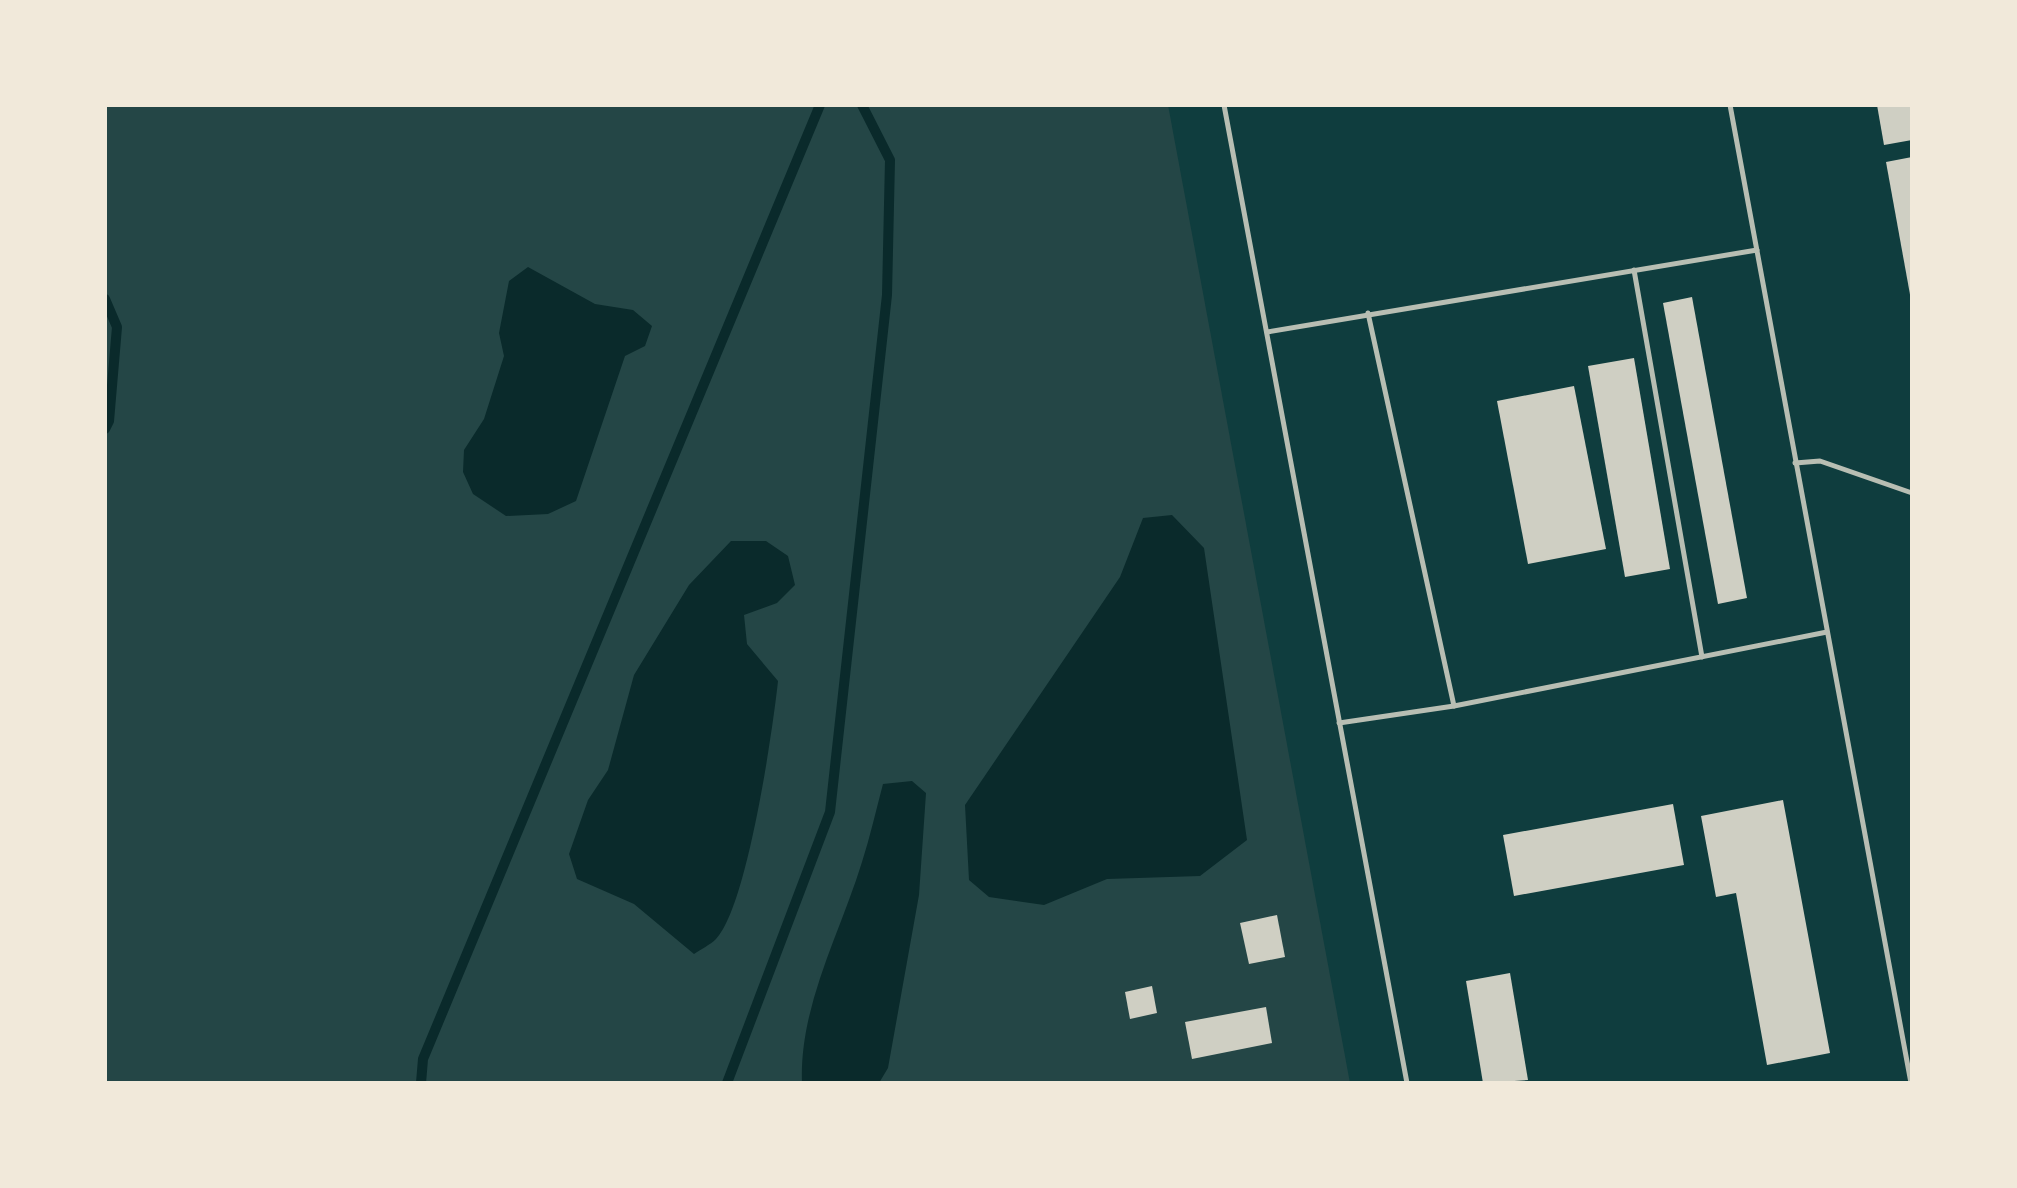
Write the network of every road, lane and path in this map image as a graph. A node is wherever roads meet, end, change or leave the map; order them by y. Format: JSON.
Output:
{"nodes":[{"id":1,"x":1224,"y":105,"type":"edge"},
{"id":2,"x":1730,"y":105,"type":"edge"},
{"id":3,"x":1757,"y":250,"type":"junction"},
{"id":4,"x":1634,"y":270,"type":"junction"},
{"id":5,"x":1368,"y":313,"type":"junction"},
{"id":6,"x":1267,"y":332,"type":"junction"},
{"id":7,"x":1795,"y":463,"type":"junction"},
{"id":8,"x":1912,"y":493,"type":"edge"},
{"id":9,"x":1827,"y":632,"type":"junction"},
{"id":10,"x":1702,"y":657,"type":"junction"},
{"id":11,"x":1454,"y":706,"type":"junction"},
{"id":12,"x":1339,"y":723,"type":"junction"},
{"id":13,"x":1407,"y":1083,"type":"edge"},
{"id":14,"x":1911,"y":1083,"type":"edge"}],
"edges":[{"from":1,"to":6,"type":"lane"},
{"from":2,"to":3,"type":"lane"},
{"from":3,"to":4,"type":"lane"},
{"from":3,"to":7,"type":"lane"},
{"from":4,"to":5,"type":"lane"},
{"from":4,"to":10,"type":"lane"},
{"from":5,"to":6,"type":"lane"},
{"from":5,"to":11,"type":"lane"},
{"from":6,"to":12,"type":"lane"},
{"from":7,"to":8,"type":"lane"},
{"from":7,"to":9,"type":"lane"},
{"from":9,"to":10,"type":"lane"},
{"from":9,"to":14,"type":"lane"},
{"from":10,"to":11,"type":"lane"},
{"from":11,"to":12,"type":"lane"},
{"from":12,"to":13,"type":"lane"}]}
